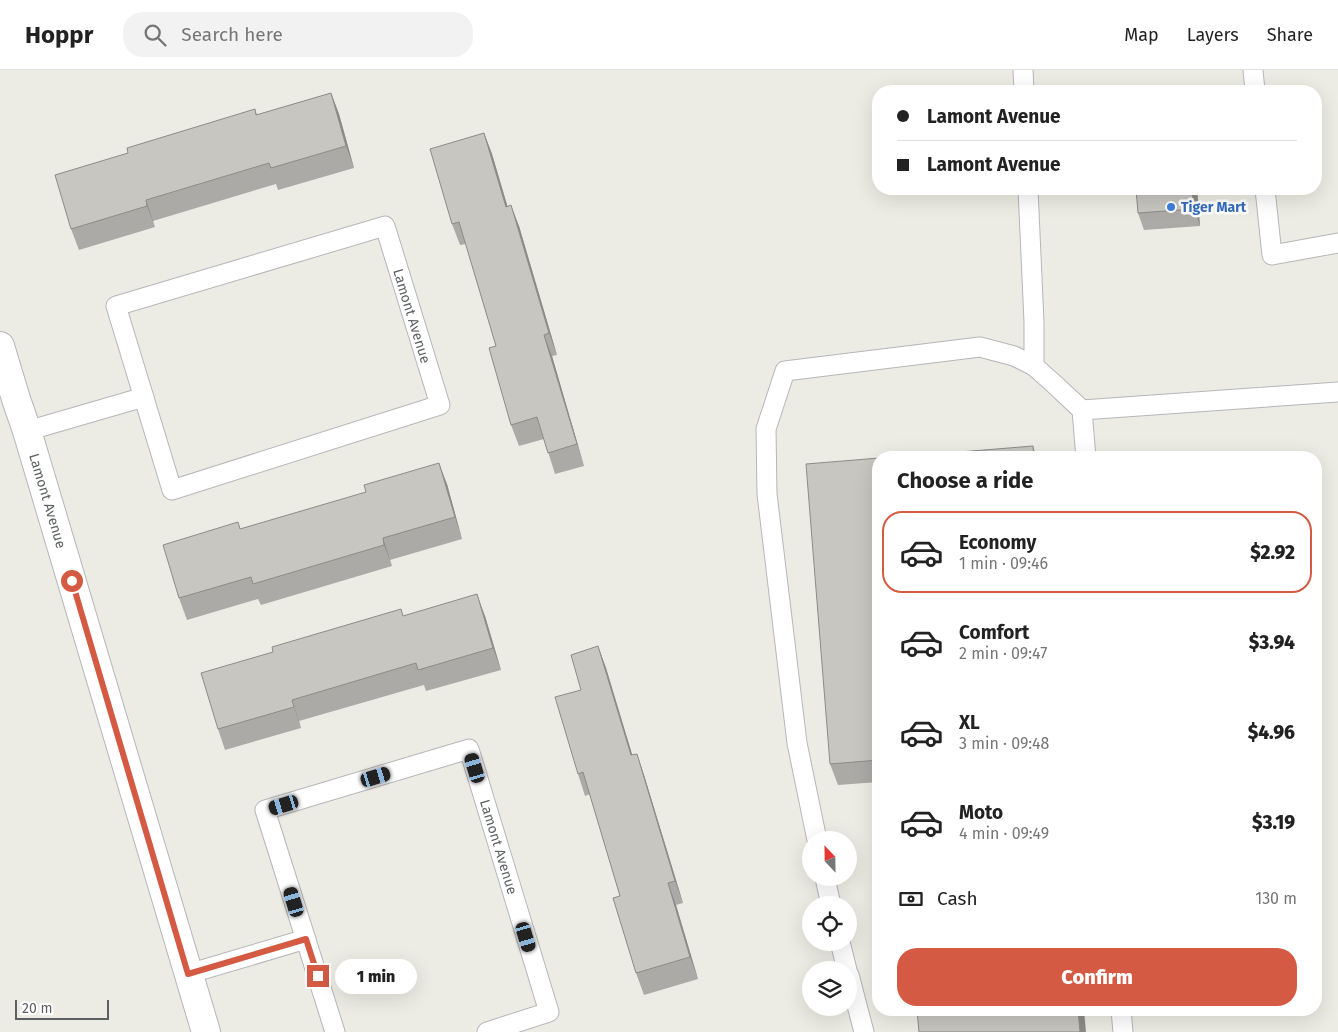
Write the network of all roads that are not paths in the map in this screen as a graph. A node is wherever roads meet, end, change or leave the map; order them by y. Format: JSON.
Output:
{"nodes":[{"id":1,"x":1023,"y":70,"type":"edge"},
{"id":2,"x":1253,"y":70,"type":"edge"},
{"id":3,"x":1024,"y":85,"type":"edge"},
{"id":4,"x":1254,"y":85,"type":"edge"},
{"id":5,"x":1028,"y":195,"type":"edge"},
{"id":6,"x":1266,"y":195,"type":"edge"},
{"id":7,"x":1338,"y":243,"type":"edge"},
{"id":8,"x":0,"y":346,"type":"edge"},
{"id":9,"x":1034,"y":366,"type":"junction"},
{"id":10,"x":1338,"y":392,"type":"edge"},
{"id":11,"x":144,"y":397,"type":"junction"},
{"id":12,"x":8,"y":402,"type":"edge"},
{"id":13,"x":1082,"y":410,"type":"junction"},
{"id":14,"x":27,"y":432,"type":"junction"},
{"id":15,"x":1085,"y":451,"type":"edge"},
{"id":16,"x":815,"y":831,"type":"edge"},
{"id":17,"x":306,"y":939,"type":"junction"},
{"id":18,"x":188,"y":974,"type":"junction"},
{"id":19,"x":857,"y":1005,"type":"edge"},
{"id":20,"x":1121,"y":1016,"type":"edge"},
{"id":21,"x":206,"y":1032,"type":"edge"},
{"id":22,"x":335,"y":1032,"type":"edge"},
{"id":23,"x":487,"y":1032,"type":"edge"},
{"id":24,"x":864,"y":1032,"type":"edge"},
{"id":25,"x":1122,"y":1032,"type":"edge"}],
"edges":[{"from":1,"to":3,"type":"lane"},
{"from":2,"to":4,"type":"lane"},
{"from":5,"to":9,"type":"lane"},
{"from":6,"to":7,"type":"lane"},
{"from":8,"to":12,"type":"street","name":"Lamont Avenue"},
{"from":9,"to":13,"type":"lane"},
{"from":9,"to":16,"type":"lane"},
{"from":10,"to":13,"type":"lane"},
{"from":11,"to":11,"type":"lane","name":"Lamont Avenue"},
{"from":11,"to":14,"type":"lane"},
{"from":12,"to":14,"type":"street","name":"Lamont Avenue"},
{"from":13,"to":15,"type":"lane"},
{"from":14,"to":18,"type":"street","name":"Lamont Avenue"},
{"from":17,"to":18,"type":"lane"},
{"from":17,"to":22,"type":"lane","name":"Lamont Avenue"},
{"from":17,"to":23,"type":"lane","name":"Lamont Avenue"},
{"from":18,"to":21,"type":"street","name":"Lamont Avenue"},
{"from":19,"to":24,"type":"lane"},
{"from":20,"to":25,"type":"lane"}]}
